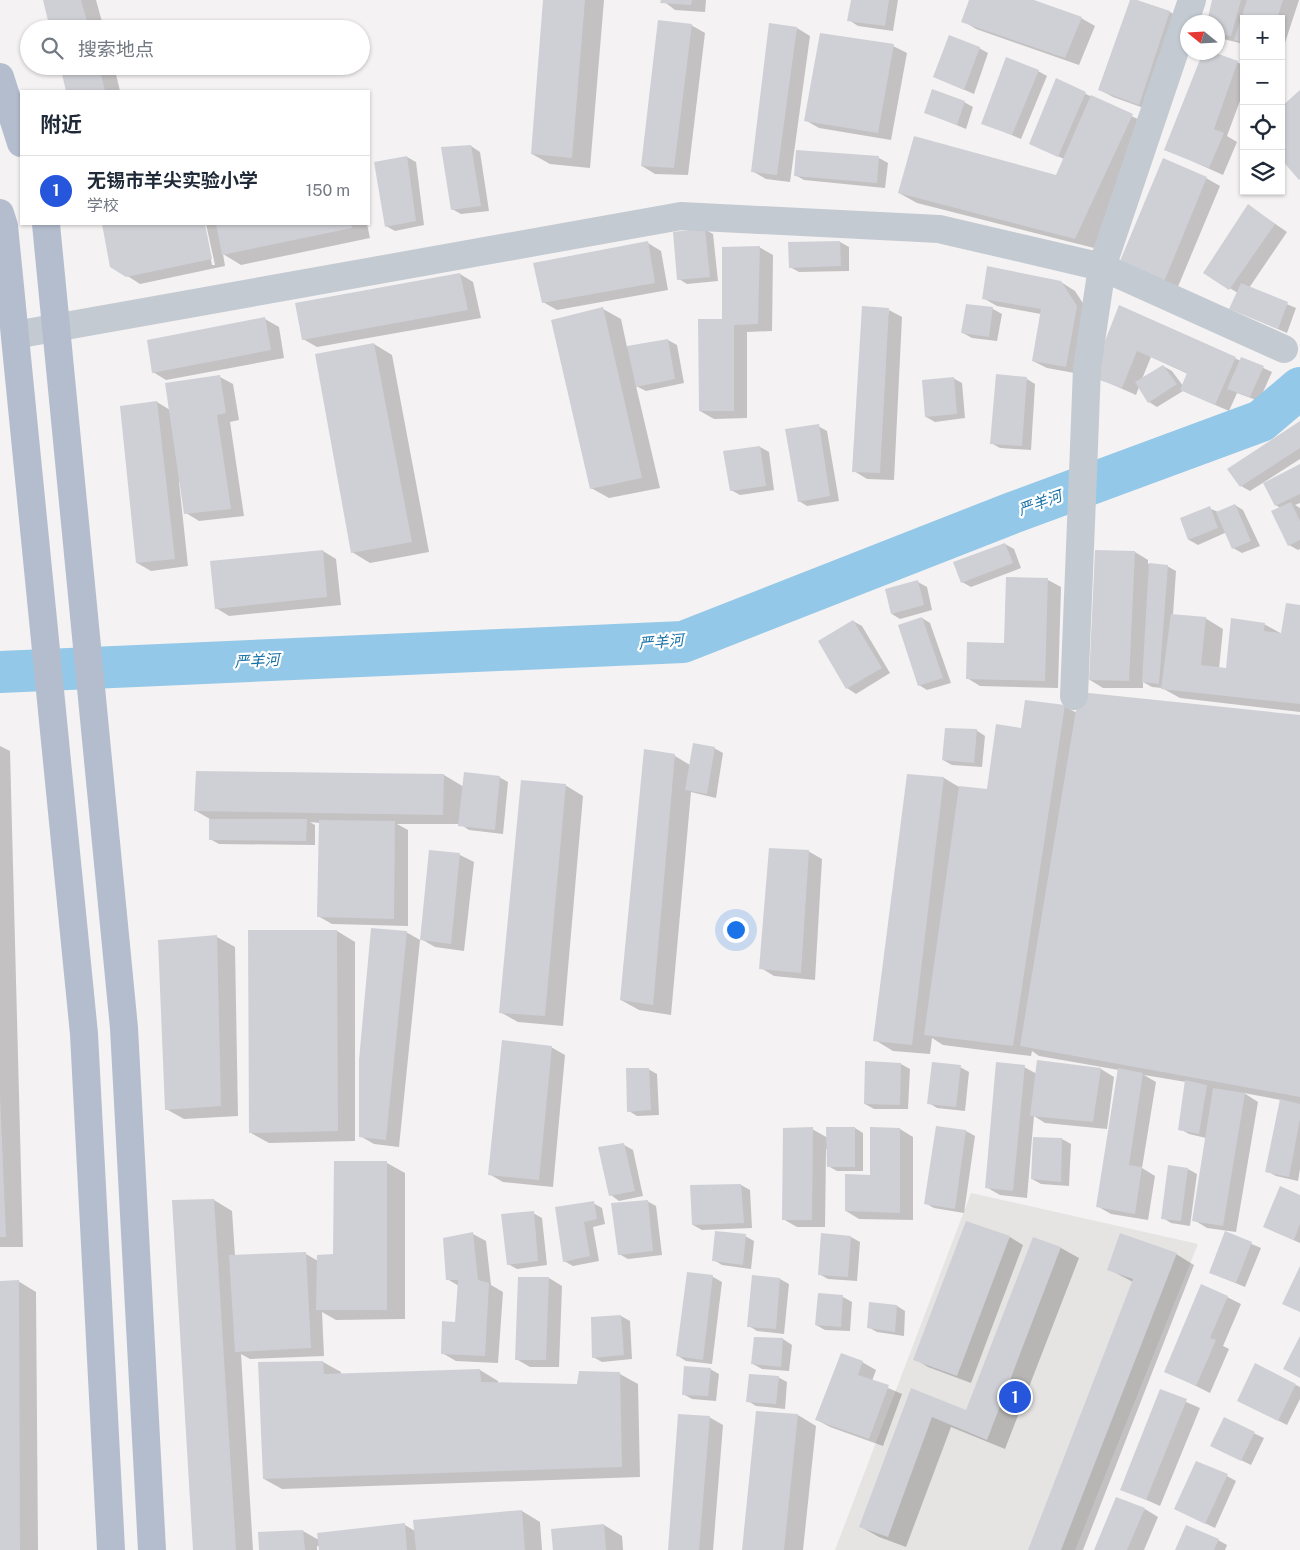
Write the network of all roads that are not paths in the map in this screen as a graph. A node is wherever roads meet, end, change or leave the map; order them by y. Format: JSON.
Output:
{"nodes":[{"id":1,"x":1192,"y":0,"type":"edge"},
{"id":2,"x":0,"y":77,"type":"edge"},
{"id":3,"x":20,"y":140,"type":"edge"},
{"id":4,"x":0,"y":212,"type":"edge"},
{"id":5,"x":46,"y":225,"type":"edge"},
{"id":6,"x":1102,"y":267,"type":"junction"},
{"id":7,"x":56,"y":326,"type":"junction"},
{"id":8,"x":15,"y":335,"type":"junction"},
{"id":9,"x":1284,"y":349,"type":"dead end"},
{"id":10,"x":1074,"y":696,"type":"dead end"},
{"id":11,"x":111,"y":1550,"type":"edge"},
{"id":12,"x":152,"y":1550,"type":"edge"}],
"edges":[{"from":1,"to":6,"type":"street"},
{"from":2,"to":3,"type":"main road"},
{"from":4,"to":8,"type":"main road"},
{"from":5,"to":7,"type":"main road"},
{"from":6,"to":7,"type":"street"},
{"from":6,"to":9,"type":"street"},
{"from":6,"to":10,"type":"street"},
{"from":7,"to":8,"type":"street"},
{"from":7,"to":12,"type":"main road"},
{"from":8,"to":11,"type":"main road"}]}
